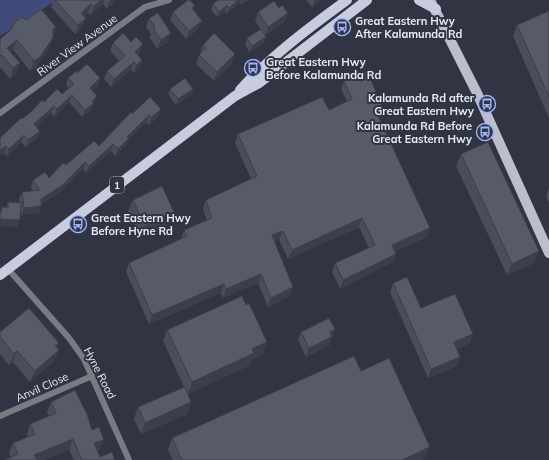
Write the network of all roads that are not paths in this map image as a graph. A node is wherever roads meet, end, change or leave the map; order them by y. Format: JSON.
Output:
{"nodes":[{"id":1,"x":169,"y":0,"type":"edge"},
{"id":2,"x":347,"y":0,"type":"edge"},
{"id":3,"x":367,"y":0,"type":"edge"},
{"id":4,"x":419,"y":0,"type":"edge"},
{"id":5,"x":430,"y":0,"type":"edge"},
{"id":6,"x":436,"y":9,"type":"junction"},
{"id":7,"x":234,"y":96,"type":"junction"},
{"id":8,"x":0,"y":113,"type":"edge"},
{"id":9,"x":549,"y":253,"type":"edge"},
{"id":10,"x":4,"y":272,"type":"edge"},
{"id":11,"x":92,"y":376,"type":"junction"},
{"id":12,"x":0,"y":416,"type":"edge"},
{"id":13,"x":129,"y":460,"type":"edge"}],
"edges":[{"from":1,"to":8,"type":"street","name":"River View Avenue"},
{"from":2,"to":7,"type":"highway","number":"1"},
{"from":3,"to":7,"type":"highway","number":"1"},
{"from":4,"to":6,"type":"highway"},
{"from":5,"to":6,"type":"main road"},
{"from":6,"to":9,"type":"main road"},
{"from":7,"to":10,"type":"highway","number":"1"},
{"from":10,"to":11,"type":"street","name":"Hyne Road"},
{"from":11,"to":12,"type":"street","name":"Anvil Close"},
{"from":11,"to":13,"type":"street","name":"Hyne Road"}]}
